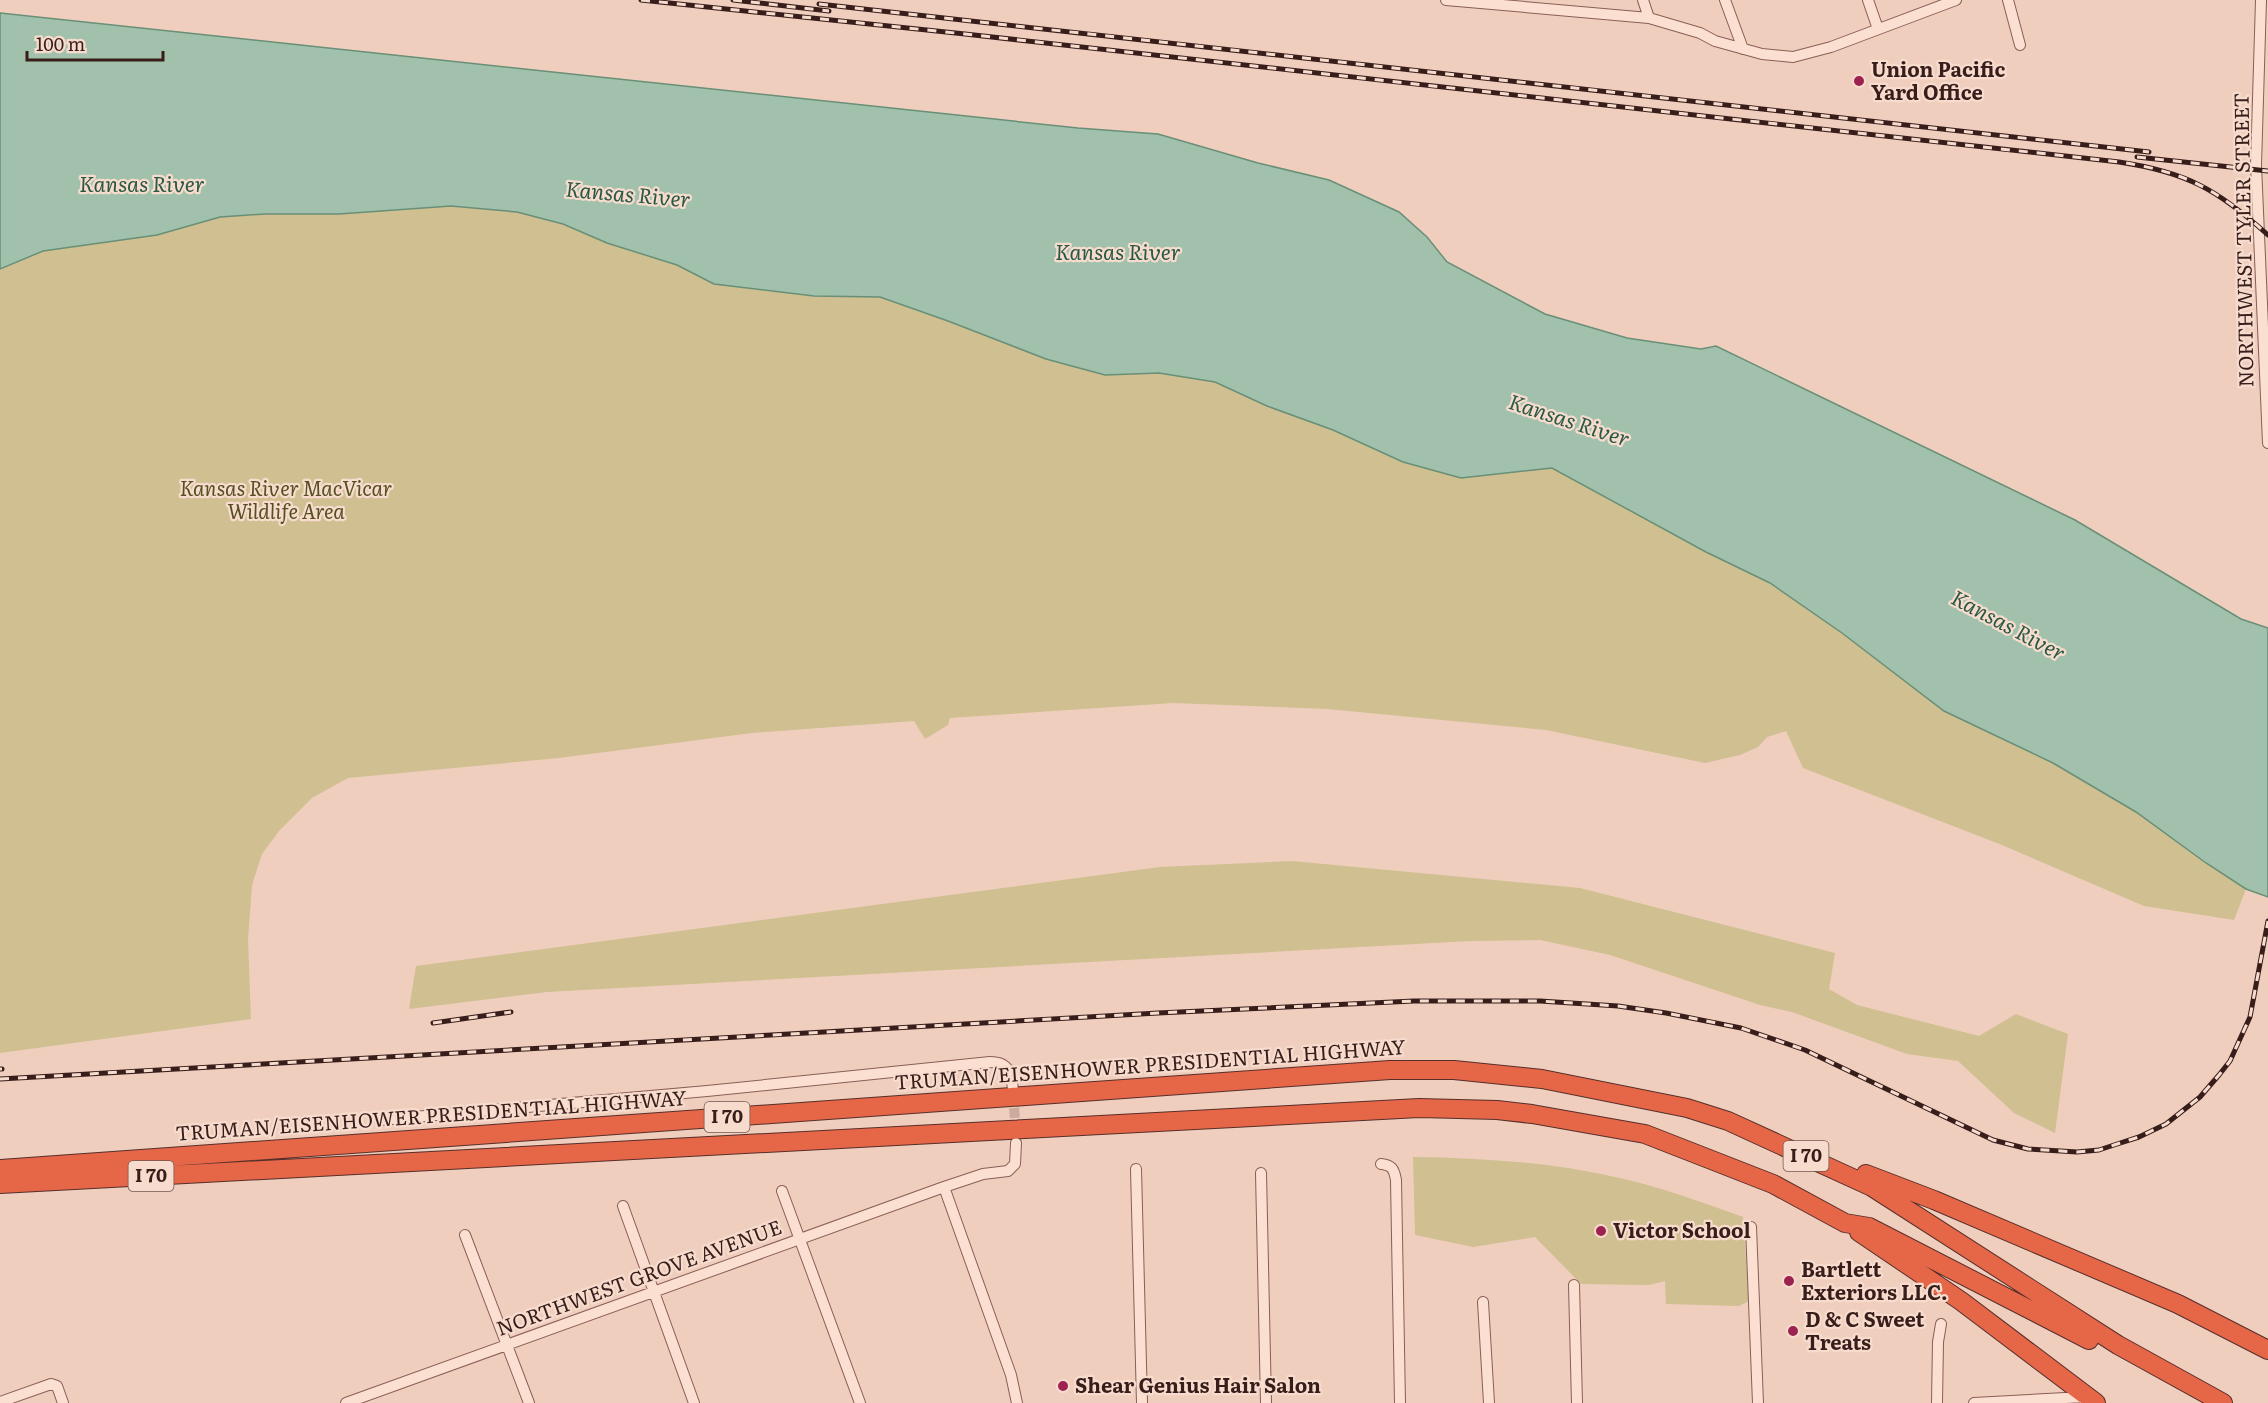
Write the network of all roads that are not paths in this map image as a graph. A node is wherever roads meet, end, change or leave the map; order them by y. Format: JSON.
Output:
{"nodes":[{"id":1,"x":1446,"y":0,"type":"edge"},
{"id":2,"x":1643,"y":0,"type":"edge"},
{"id":3,"x":1725,"y":0,"type":"edge"},
{"id":4,"x":1868,"y":0,"type":"edge"},
{"id":5,"x":1956,"y":0,"type":"edge"},
{"id":6,"x":2008,"y":0,"type":"edge"},
{"id":7,"x":2261,"y":0,"type":"edge"},
{"id":8,"x":1503,"y":2,"type":"edge"},
{"id":9,"x":1649,"y":18,"type":"junction"},
{"id":10,"x":1878,"y":29,"type":"junction"},
{"id":11,"x":2020,"y":45,"type":"dead end"},
{"id":12,"x":1743,"y":49,"type":"junction"},
{"id":13,"x":2268,"y":443,"type":"edge"},
{"id":14,"x":1013,"y":1091,"type":"tunnel mouth"},
{"id":15,"x":380,"y":1120,"type":"dead end"},
{"id":16,"x":1764,"y":1137,"type":"junction"},
{"id":17,"x":1016,"y":1143,"type":"tunnel mouth"},
{"id":18,"x":1381,"y":1164,"type":"dead end"},
{"id":19,"x":0,"y":1169,"type":"edge"},
{"id":20,"x":1136,"y":1169,"type":"dead end"},
{"id":21,"x":1261,"y":1173,"type":"dead end"},
{"id":22,"x":0,"y":1184,"type":"edge"},
{"id":23,"x":944,"y":1187,"type":"junction"},
{"id":24,"x":782,"y":1191,"type":"dead end"},
{"id":25,"x":623,"y":1206,"type":"dead end"},
{"id":26,"x":1845,"y":1223,"type":"junction"},
{"id":27,"x":1751,"y":1227,"type":"dead end"},
{"id":28,"x":465,"y":1235,"type":"dead end"},
{"id":29,"x":800,"y":1239,"type":"junction"},
{"id":30,"x":1574,"y":1285,"type":"dead end"},
{"id":31,"x":654,"y":1292,"type":"junction"},
{"id":32,"x":1483,"y":1302,"type":"dead end"},
{"id":33,"x":1941,"y":1324,"type":"dead end"},
{"id":34,"x":508,"y":1345,"type":"junction"},
{"id":35,"x":2116,"y":1349,"type":"junction"},
{"id":36,"x":2268,"y":1350,"type":"edge"},
{"id":37,"x":2088,"y":1401,"type":"edge"},
{"id":38,"x":0,"y":1402,"type":"edge"},
{"id":39,"x":63,"y":1403,"type":"edge"},
{"id":40,"x":346,"y":1403,"type":"edge"},
{"id":41,"x":529,"y":1403,"type":"edge"},
{"id":42,"x":694,"y":1403,"type":"edge"},
{"id":43,"x":860,"y":1403,"type":"edge"},
{"id":44,"x":1017,"y":1403,"type":"edge"},
{"id":45,"x":1142,"y":1403,"type":"edge"},
{"id":46,"x":1266,"y":1403,"type":"edge"},
{"id":47,"x":1400,"y":1403,"type":"edge"},
{"id":48,"x":1489,"y":1403,"type":"edge"},
{"id":49,"x":1577,"y":1403,"type":"edge"},
{"id":50,"x":1758,"y":1403,"type":"edge"},
{"id":51,"x":1937,"y":1403,"type":"edge"},
{"id":52,"x":1974,"y":1403,"type":"edge"},
{"id":53,"x":2200,"y":1403,"type":"edge"},
{"id":54,"x":2223,"y":1403,"type":"edge"}],
"edges":[{"from":1,"to":8,"type":"street"},
{"from":2,"to":9,"type":"street"},
{"from":3,"to":12,"type":"street"},
{"from":4,"to":10,"type":"street"},
{"from":5,"to":10,"type":"street"},
{"from":6,"to":11,"type":"street"},
{"from":7,"to":13,"type":"street","name":"NORTHWEST TYLER STREET"},
{"from":8,"to":9,"type":"street"},
{"from":9,"to":12,"type":"street"},
{"from":10,"to":12,"type":"street"},
{"from":14,"to":15,"type":"street"},
{"from":16,"to":19,"type":"highway","name":"TRUMAN/EISENHOWER PRESIDENTIAL HIGHWAY","number":"I 70"},
{"from":16,"to":35,"type":"highway","name":"TRUMAN/EISENHOWER PRESIDENTIAL HIGHWAY","number":"I 70"},
{"from":16,"to":36,"type":"highway"},
{"from":17,"to":23,"type":"street","name":"NORTHWEST GROVE AVENUE"},
{"from":18,"to":47,"type":"street"},
{"from":20,"to":45,"type":"street"},
{"from":21,"to":46,"type":"street"},
{"from":22,"to":26,"type":"highway","name":"TRUMAN/EISENHOWER PRESIDENTIAL HIGHWAY","number":"I 70"},
{"from":23,"to":29,"type":"street","name":"NORTHWEST GROVE AVENUE"},
{"from":23,"to":44,"type":"street"},
{"from":24,"to":29,"type":"street"},
{"from":25,"to":31,"type":"street"},
{"from":26,"to":35,"type":"highway","name":"TRUMAN/EISENHOWER PRESIDENTIAL HIGHWAY","number":"I 70"},
{"from":26,"to":37,"type":"highway"},
{"from":27,"to":50,"type":"street"},
{"from":28,"to":34,"type":"street"},
{"from":29,"to":31,"type":"street","name":"NORTHWEST GROVE AVENUE"},
{"from":29,"to":43,"type":"street"},
{"from":30,"to":49,"type":"street"},
{"from":31,"to":34,"type":"street","name":"NORTHWEST GROVE AVENUE"},
{"from":31,"to":42,"type":"street"},
{"from":32,"to":48,"type":"street"},
{"from":33,"to":51,"type":"street"},
{"from":34,"to":40,"type":"street","name":"NORTHWEST GROVE AVENUE"},
{"from":34,"to":41,"type":"street"},
{"from":35,"to":53,"type":"highway","name":"TRUMAN/EISENHOWER PRESIDENTIAL HIGHWAY","number":"I 70"},
{"from":35,"to":54,"type":"highway","name":"TRUMAN/EISENHOWER PRESIDENTIAL HIGHWAY","number":"I 70"},
{"from":37,"to":52,"type":"street"},
{"from":38,"to":39,"type":"street"}]}
